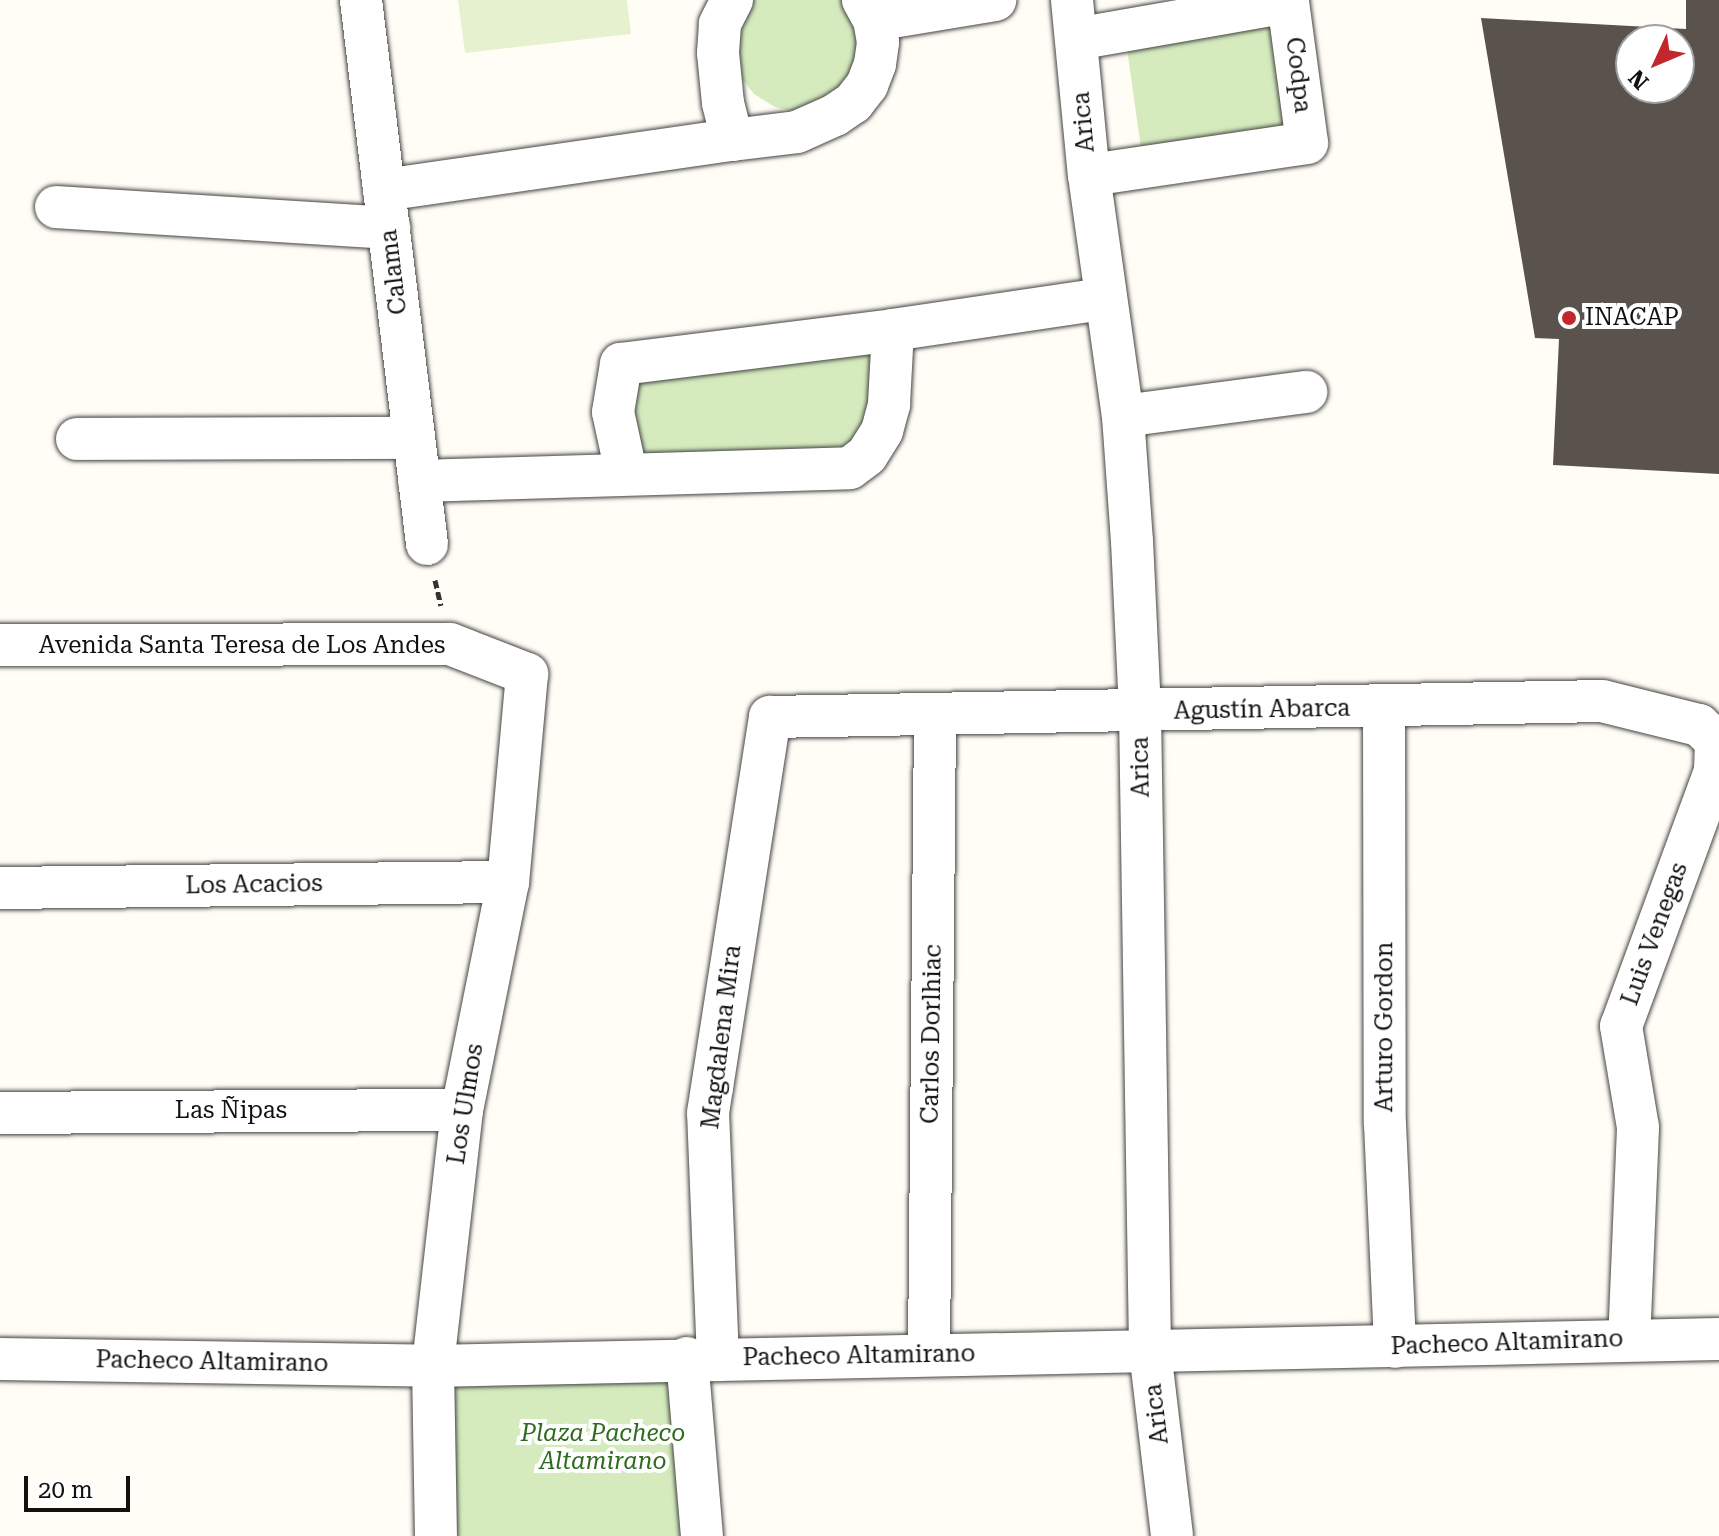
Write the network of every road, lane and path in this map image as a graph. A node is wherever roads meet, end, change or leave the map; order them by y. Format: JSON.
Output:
{"nodes":[{"id":1,"x":361,"y":0,"type":"edge"},
{"id":2,"x":732,"y":0,"type":"edge"},
{"id":3,"x":995,"y":0,"type":"edge"},
{"id":4,"x":868,"y":10,"type":"edge"},
{"id":5,"x":1074,"y":19,"type":"edge"},
{"id":6,"x":732,"y":140,"type":"junction"},
{"id":7,"x":1089,"y":175,"type":"junction"},
{"id":8,"x":56,"y":207,"type":"dead end"},
{"id":9,"x":386,"y":209,"type":"junction"},
{"id":10,"x":1104,"y":299,"type":"junction"},
{"id":11,"x":893,"y":330,"type":"junction"},
{"id":12,"x":1306,"y":392,"type":"dead end"},
{"id":13,"x":1123,"y":416,"type":"junction"},
{"id":14,"x":414,"y":438,"type":"junction"},
{"id":15,"x":77,"y":439,"type":"dead end"},
{"id":16,"x":626,"y":472,"type":"junction"},
{"id":17,"x":419,"y":481,"type":"junction"},
{"id":18,"x":427,"y":544,"type":"joint"},
{"id":19,"x":450,"y":644,"type":"junction"},
{"id":20,"x":0,"y":645,"type":"edge"},
{"id":21,"x":527,"y":674,"type":"joint"},
{"id":22,"x":1384,"y":707,"type":"junction"},
{"id":23,"x":1140,"y":712,"type":"junction"},
{"id":24,"x":935,"y":714,"type":"junction"},
{"id":25,"x":770,"y":717,"type":"joint"},
{"id":26,"x":1715,"y":771,"type":"joint"},
{"id":27,"x":508,"y":882,"type":"junction"},
{"id":28,"x":0,"y":888,"type":"edge"},
{"id":29,"x":462,"y":1110,"type":"junction"},
{"id":30,"x":0,"y":1113,"type":"edge"},
{"id":31,"x":1719,"y":1339,"type":"edge"},
{"id":32,"x":1629,"y":1340,"type":"junction"},
{"id":33,"x":1395,"y":1347,"type":"junction"},
{"id":34,"x":1150,"y":1351,"type":"junction"},
{"id":35,"x":929,"y":1354,"type":"junction"},
{"id":36,"x":0,"y":1359,"type":"edge"},
{"id":37,"x":702,"y":1359,"type":"junction"},
{"id":38,"x":433,"y":1366,"type":"junction"},
{"id":39,"x":436,"y":1536,"type":"edge"},
{"id":40,"x":702,"y":1536,"type":"edge"},
{"id":41,"x":1172,"y":1536,"type":"edge"}],
"edges":[{"from":1,"to":9,"type":"street","name":"Calama"},
{"from":2,"to":6,"type":"street"},
{"from":3,"to":4,"type":"street"},
{"from":4,"to":6,"type":"street"},
{"from":5,"to":7,"type":"street","name":"Arica"},
{"from":5,"to":7,"type":"street","name":"Codpa"},
{"from":6,"to":9,"type":"street"},
{"from":7,"to":10,"type":"street","name":"Arica"},
{"from":8,"to":9,"type":"street"},
{"from":9,"to":14,"type":"street","name":"Calama"},
{"from":10,"to":11,"type":"street"},
{"from":10,"to":13,"type":"street","name":"Arica"},
{"from":11,"to":16,"type":"street"},
{"from":11,"to":16,"type":"street"},
{"from":12,"to":13,"type":"street"},
{"from":13,"to":23,"type":"street","name":"Arica"},
{"from":14,"to":15,"type":"street"},
{"from":14,"to":17,"type":"street","name":"Calama"},
{"from":16,"to":17,"type":"street"},
{"from":17,"to":18,"type":"street","name":"Calama"},
{"from":18,"to":19,"type":"path"},
{"from":19,"to":20,"type":"street","name":"Avenida Santa Teresa de Los Andes"},
{"from":19,"to":21,"type":"street","name":"Avenida Santa Teresa de Los Andes"},
{"from":21,"to":27,"type":"street","name":"Los Ulmos"},
{"from":22,"to":23,"type":"street","name":"Agustín Abarca"},
{"from":22,"to":26,"type":"street","name":"Agustín Abarca"},
{"from":22,"to":33,"type":"street","name":"Arturo Gordon"},
{"from":23,"to":24,"type":"street","name":"Agustín Abarca"},
{"from":23,"to":34,"type":"street","name":"Arica"},
{"from":24,"to":25,"type":"street","name":"Agustín Abarca"},
{"from":24,"to":35,"type":"street","name":"Carlos Dorlhiac"},
{"from":25,"to":37,"type":"street","name":"Magdalena Mira"},
{"from":26,"to":32,"type":"street","name":"Luis Venegas"},
{"from":27,"to":28,"type":"street","name":"Los Acacios"},
{"from":27,"to":29,"type":"street","name":"Los Ulmos"},
{"from":29,"to":30,"type":"street","name":"Las Ñipas"},
{"from":29,"to":38,"type":"street","name":"Los Ulmos"},
{"from":31,"to":32,"type":"street","name":"Pacheco Altamirano"},
{"from":32,"to":33,"type":"street","name":"Pacheco Altamirano"},
{"from":33,"to":34,"type":"street","name":"Pacheco Altamirano"},
{"from":34,"to":35,"type":"street","name":"Pacheco Altamirano"},
{"from":34,"to":41,"type":"street","name":"Arica"},
{"from":35,"to":37,"type":"street","name":"Pacheco Altamirano"},
{"from":36,"to":38,"type":"street","name":"Pacheco Altamirano"},
{"from":37,"to":38,"type":"street","name":"Pacheco Altamirano"},
{"from":37,"to":40,"type":"street","name":"Magdalena Mira"},
{"from":38,"to":39,"type":"street","name":"Los Ulmos"}]}
